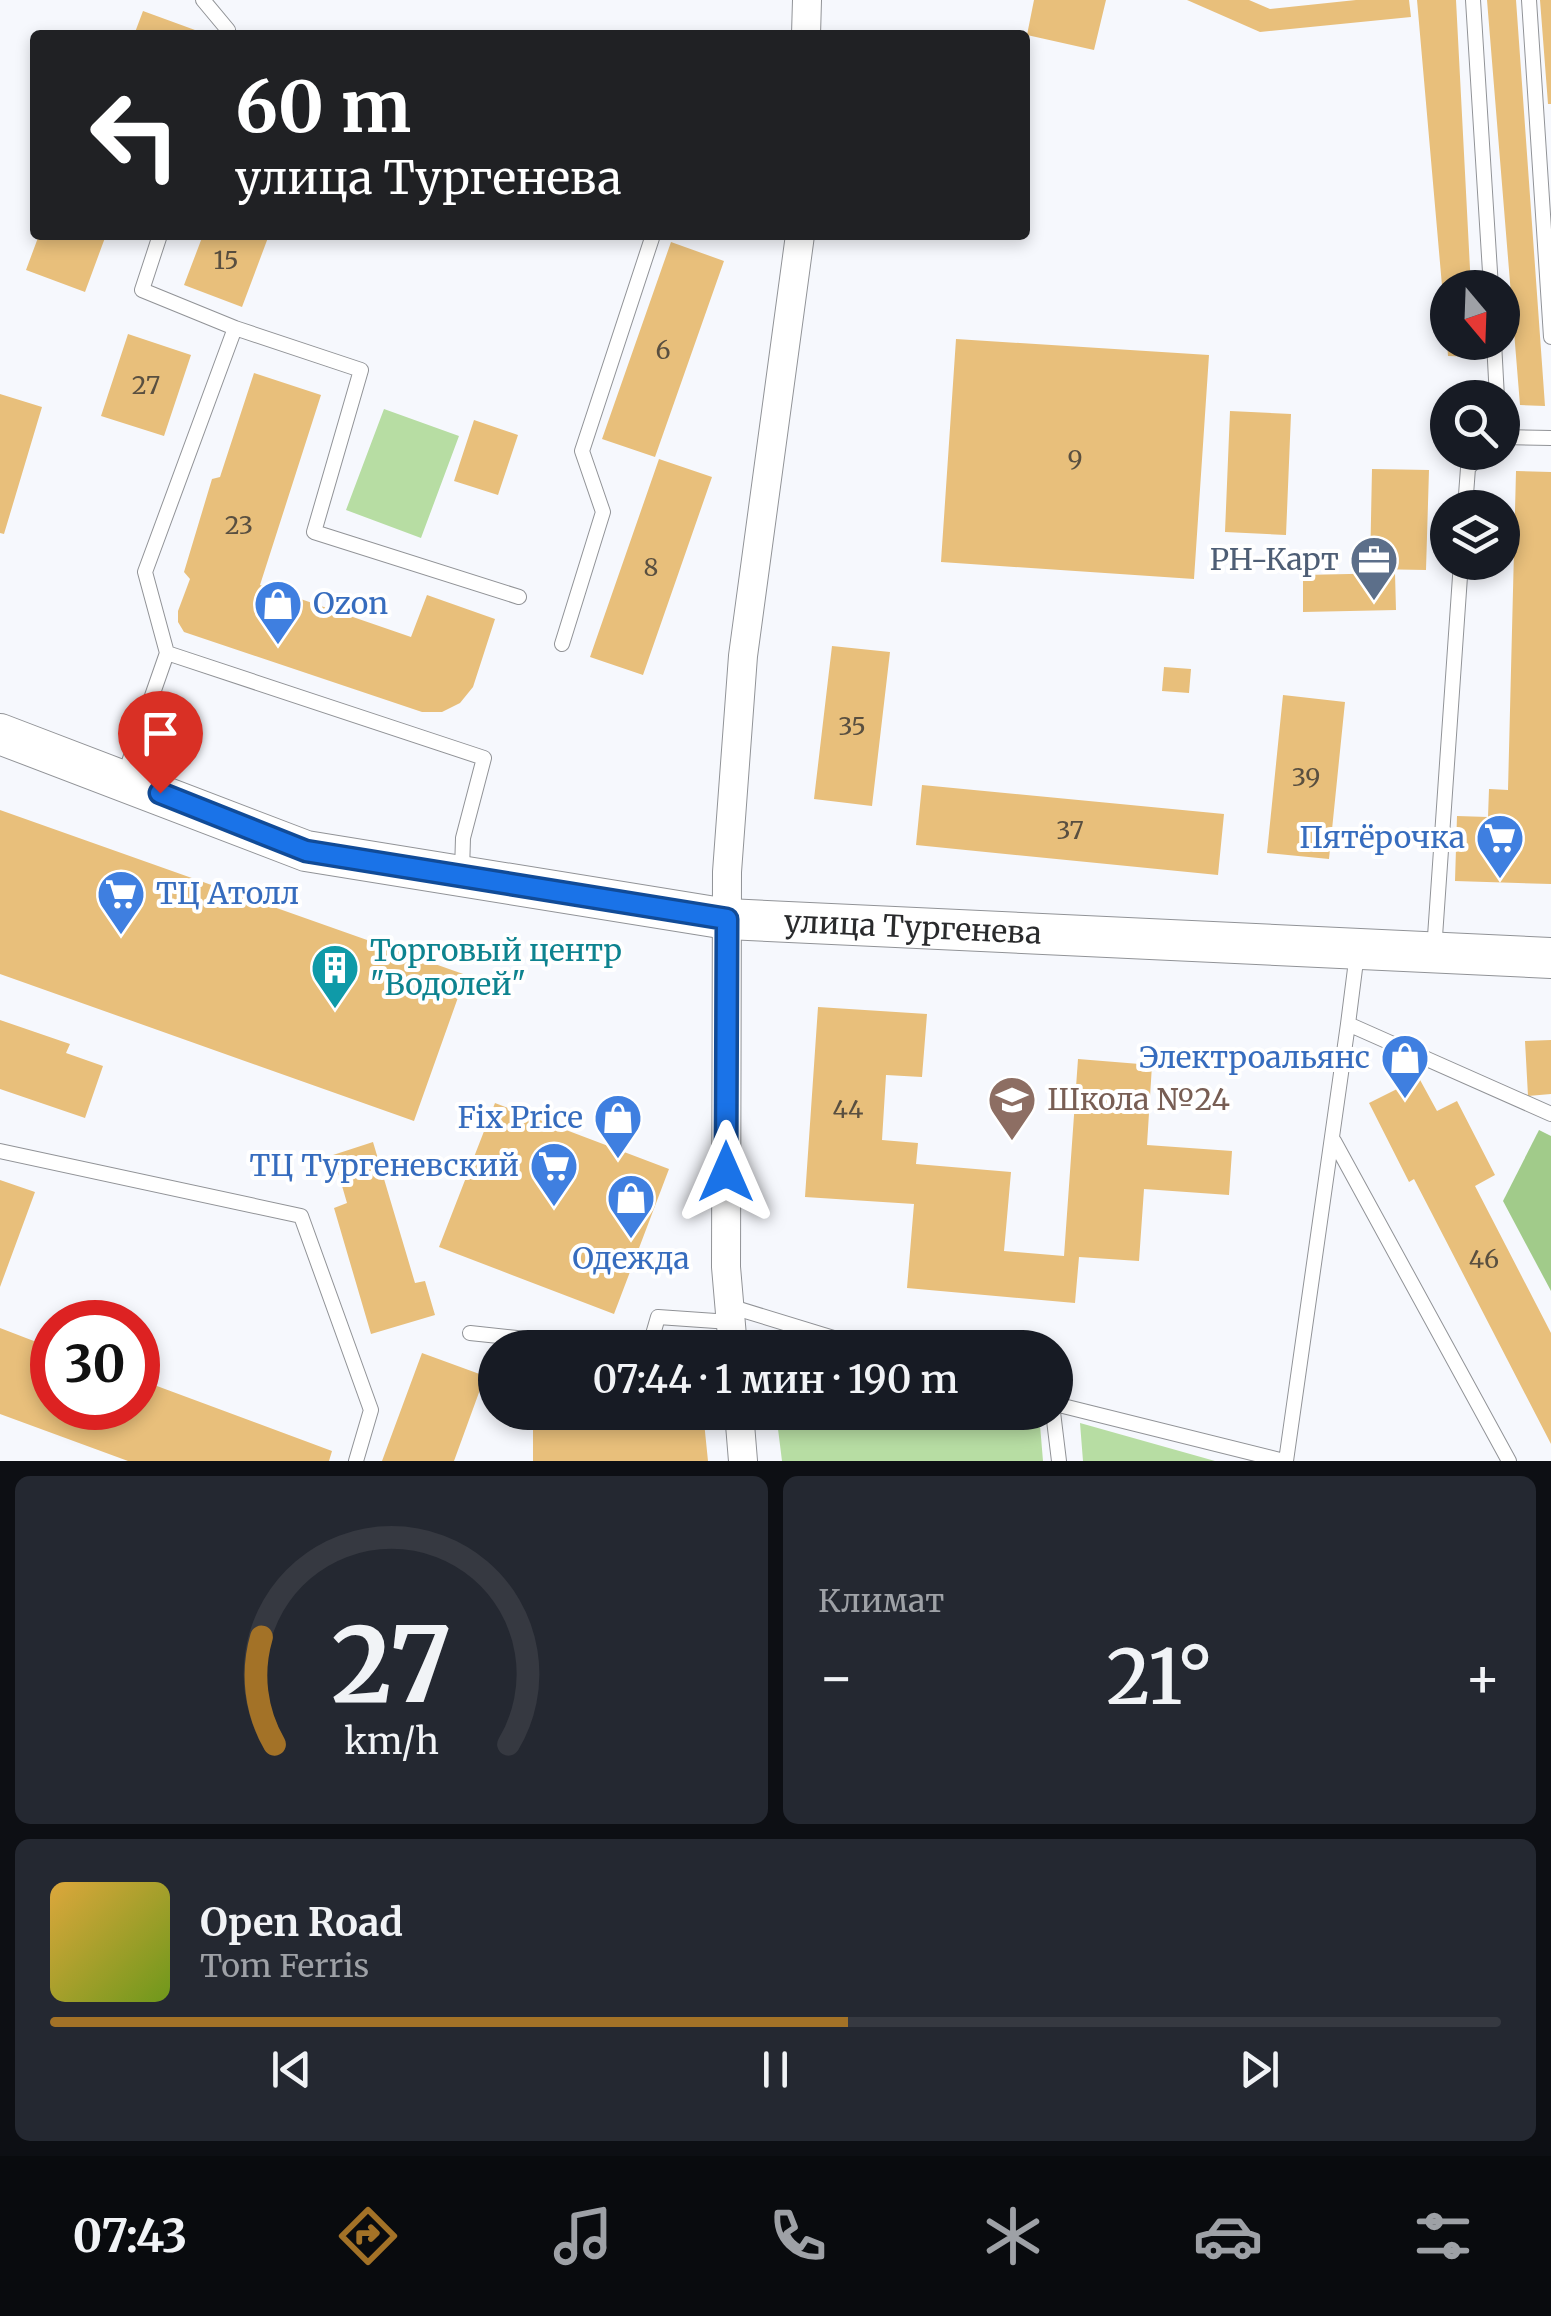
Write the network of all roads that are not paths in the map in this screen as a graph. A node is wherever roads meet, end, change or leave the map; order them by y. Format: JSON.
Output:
{"nodes":[{"id":1,"x":203,"y":0,"type":"edge"},
{"id":2,"x":808,"y":0,"type":"edge"},
{"id":3,"x":1473,"y":0,"type":"edge"},
{"id":4,"x":1529,"y":0,"type":"edge"},
{"id":5,"x":228,"y":30,"type":"edge"},
{"id":6,"x":806,"y":30,"type":"edge"},
{"id":7,"x":158,"y":240,"type":"edge"},
{"id":8,"x":651,"y":240,"type":"edge"},
{"id":9,"x":799,"y":240,"type":"edge"},
{"id":10,"x":1489,"y":270,"type":"edge"},
{"id":11,"x":235,"y":328,"type":"junction"},
{"id":12,"x":1551,"y":337,"type":"edge"},
{"id":13,"x":1520,"y":437,"type":"edge"},
{"id":14,"x":1551,"y":438,"type":"edge"},
{"id":15,"x":1460,"y":580,"type":"edge"},
{"id":16,"x":518,"y":597,"type":"dead end"},
{"id":17,"x":562,"y":644,"type":"dead end"},
{"id":18,"x":166,"y":653,"type":"junction"},
{"id":19,"x":0,"y":734,"type":"edge"},
{"id":20,"x":124,"y":779,"type":"junction"},
{"id":21,"x":462,"y":877,"type":"junction"},
{"id":22,"x":727,"y":919,"type":"junction"},
{"id":23,"x":1358,"y":949,"type":"junction"},
{"id":24,"x":1434,"y":952,"type":"junction"},
{"id":25,"x":1551,"y":958,"type":"edge"},
{"id":26,"x":1348,"y":1024,"type":"junction"},
{"id":27,"x":1551,"y":1114,"type":"edge"},
{"id":28,"x":1333,"y":1140,"type":"junction"},
{"id":29,"x":0,"y":1151,"type":"edge"},
{"id":30,"x":731,"y":1325,"type":"edge"},
{"id":31,"x":655,"y":1330,"type":"edge"},
{"id":32,"x":760,"y":1330,"type":"edge"},
{"id":33,"x":470,"y":1333,"type":"dead end"},
{"id":34,"x":478,"y":1334,"type":"edge"},
{"id":35,"x":1073,"y":1408,"type":"edge"},
{"id":36,"x":740,"y":1430,"type":"edge"},
{"id":37,"x":1055,"y":1430,"type":"edge"},
{"id":38,"x":356,"y":1461,"type":"edge"},
{"id":39,"x":743,"y":1461,"type":"edge"},
{"id":40,"x":1059,"y":1461,"type":"edge"},
{"id":41,"x":1285,"y":1461,"type":"edge"},
{"id":42,"x":1508,"y":1461,"type":"edge"}],
"edges":[{"from":1,"to":5,"type":"lane"},
{"from":2,"to":6,"type":"street"},
{"from":3,"to":10,"type":"lane"},
{"from":4,"to":12,"type":"lane"},
{"from":7,"to":11,"type":"lane"},
{"from":8,"to":17,"type":"lane"},
{"from":9,"to":22,"type":"street"},
{"from":11,"to":16,"type":"lane"},
{"from":11,"to":18,"type":"lane"},
{"from":13,"to":14,"type":"lane"},
{"from":15,"to":24,"type":"lane"},
{"from":18,"to":20,"type":"lane"},
{"from":18,"to":21,"type":"lane"},
{"from":19,"to":20,"type":"main road","name":"улица Тургенева"},
{"from":20,"to":21,"type":"main road","name":"улица Тургенева"},
{"from":21,"to":22,"type":"main road","name":"улица Тургенева"},
{"from":22,"to":23,"type":"main road","name":"улица Тургенева"},
{"from":22,"to":30,"type":"street"},
{"from":23,"to":24,"type":"main road","name":"улица Тургенева"},
{"from":23,"to":26,"type":"lane"},
{"from":24,"to":25,"type":"main road","name":"улица Тургенева"},
{"from":26,"to":27,"type":"lane"},
{"from":26,"to":28,"type":"lane"},
{"from":28,"to":41,"type":"lane"},
{"from":28,"to":42,"type":"lane"},
{"from":29,"to":38,"type":"lane"},
{"from":30,"to":31,"type":"lane"},
{"from":30,"to":32,"type":"lane"},
{"from":33,"to":34,"type":"lane"},
{"from":35,"to":41,"type":"lane"},
{"from":36,"to":39,"type":"street"},
{"from":37,"to":40,"type":"lane"}]}
